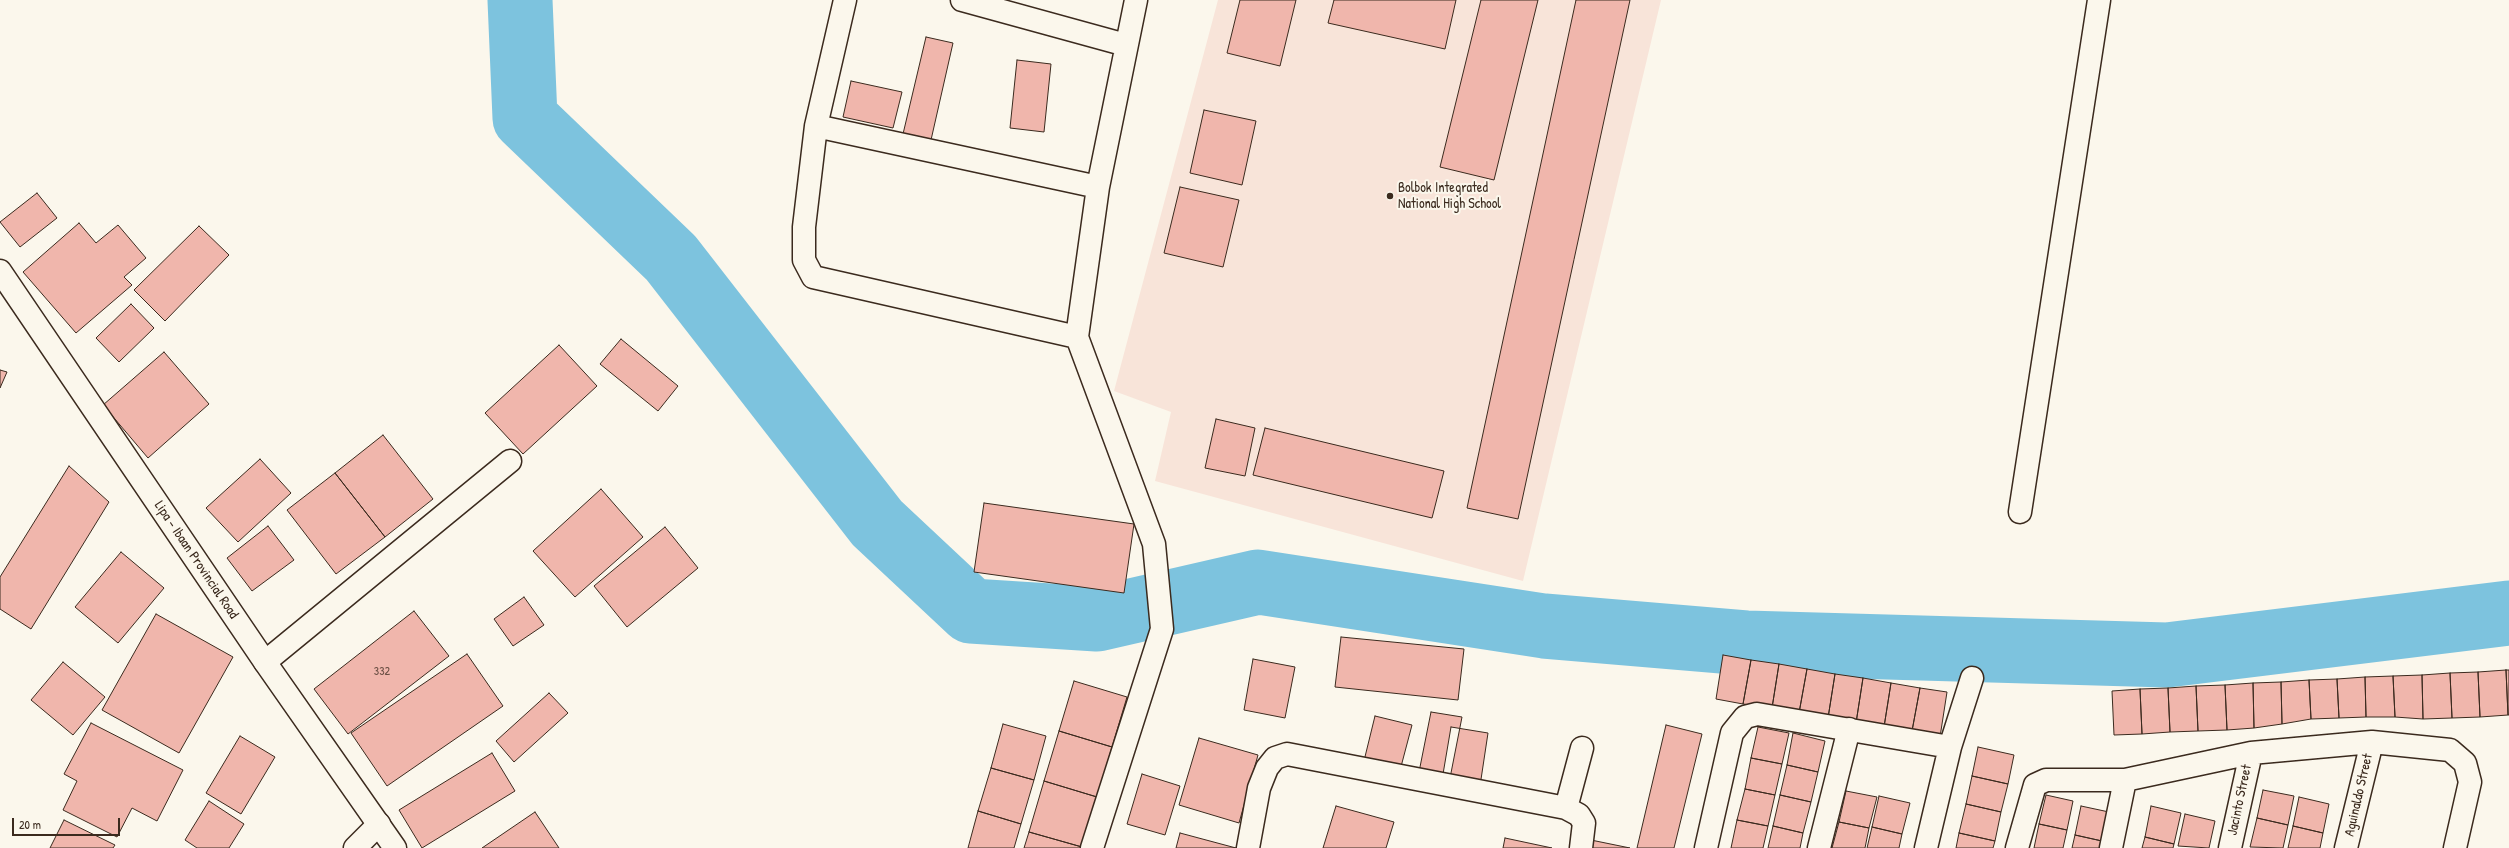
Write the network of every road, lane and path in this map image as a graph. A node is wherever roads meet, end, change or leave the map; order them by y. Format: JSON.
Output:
{"nodes":[{"id":1,"x":845,"y":0,"type":"edge"},
{"id":2,"x":962,"y":0,"type":"edge"},
{"id":3,"x":1136,"y":0,"type":"edge"},
{"id":4,"x":2099,"y":0,"type":"edge"},
{"id":5,"x":1126,"y":46,"type":"junction"},
{"id":6,"x":816,"y":126,"type":"junction"},
{"id":7,"x":1098,"y":188,"type":"junction"},
{"id":8,"x":0,"y":271,"type":"edge"},
{"id":9,"x":1077,"y":337,"type":"junction"},
{"id":10,"x":510,"y":461,"type":"dead end"},
{"id":11,"x":2020,"y":512,"type":"dead end"},
{"id":12,"x":265,"y":662,"type":"junction"},
{"id":13,"x":1972,"y":678,"type":"dead end"},
{"id":14,"x":1849,"y":729,"type":"junction"},
{"id":15,"x":2372,"y":742,"type":"junction"},
{"id":16,"x":1950,"y":747,"type":"junction"},
{"id":17,"x":1582,"y":748,"type":"dead end"},
{"id":18,"x":2251,"y":753,"type":"junction"},
{"id":19,"x":2125,"y":780,"type":"junction"},
{"id":20,"x":1566,"y":808,"type":"junction"},
{"id":21,"x":378,"y":824,"type":"junction"},
{"id":22,"x":356,"y":848,"type":"edge"},
{"id":23,"x":395,"y":848,"type":"edge"},
{"id":24,"x":1092,"y":848,"type":"edge"},
{"id":25,"x":1248,"y":848,"type":"edge"},
{"id":26,"x":1581,"y":848,"type":"edge"},
{"id":27,"x":1706,"y":848,"type":"edge"},
{"id":28,"x":1819,"y":848,"type":"edge"},
{"id":29,"x":1926,"y":848,"type":"edge"},
{"id":30,"x":2017,"y":848,"type":"edge"},
{"id":31,"x":2111,"y":848,"type":"edge"},
{"id":32,"x":2230,"y":848,"type":"edge"},
{"id":33,"x":2346,"y":848,"type":"edge"},
{"id":34,"x":2455,"y":848,"type":"edge"}],
"edges":[{"from":1,"to":6,"type":"street"},
{"from":2,"to":5,"type":"street"},
{"from":3,"to":5,"type":"street"},
{"from":4,"to":11,"type":"street"},
{"from":5,"to":7,"type":"street"},
{"from":6,"to":7,"type":"street"},
{"from":6,"to":9,"type":"street"},
{"from":7,"to":9,"type":"street"},
{"from":8,"to":12,"type":"street","name":"Lipa - Ibaan Provincial Road"},
{"from":9,"to":24,"type":"street"},
{"from":10,"to":12,"type":"street"},
{"from":12,"to":21,"type":"street","name":"Lipa - Ibaan Provincial Road"},
{"from":13,"to":16,"type":"street"},
{"from":14,"to":16,"type":"street"},
{"from":14,"to":27,"type":"street"},
{"from":14,"to":28,"type":"street"},
{"from":15,"to":18,"type":"street"},
{"from":15,"to":33,"type":"street","name":"Aguinaldo Street"},
{"from":15,"to":34,"type":"street"},
{"from":16,"to":29,"type":"street"},
{"from":17,"to":20,"type":"street"},
{"from":18,"to":19,"type":"street"},
{"from":18,"to":32,"type":"street","name":"Jacinto Street"},
{"from":19,"to":30,"type":"street"},
{"from":19,"to":31,"type":"street"},
{"from":20,"to":25,"type":"street"},
{"from":20,"to":26,"type":"street"},
{"from":21,"to":22,"type":"street"},
{"from":21,"to":23,"type":"street","name":"Lipa - Ibaan Provincial Road"}]}
